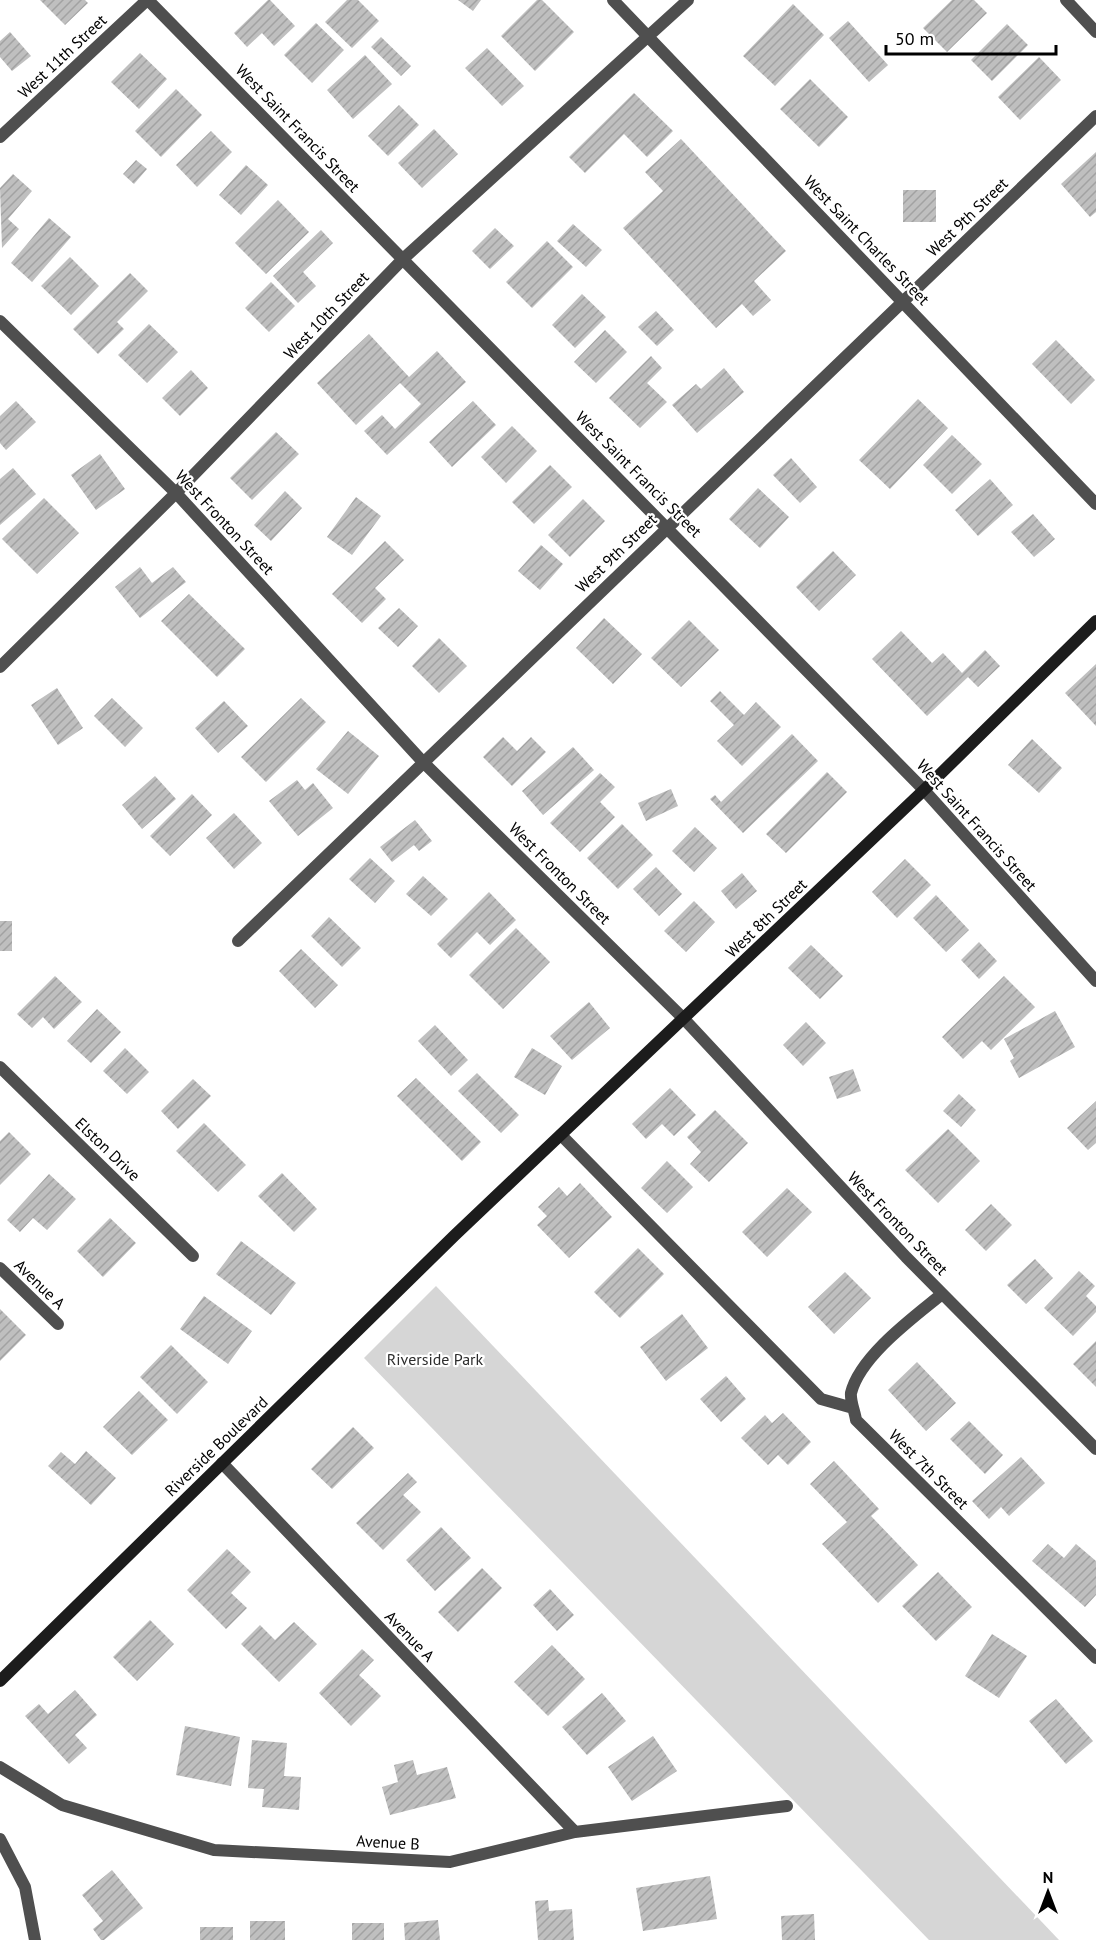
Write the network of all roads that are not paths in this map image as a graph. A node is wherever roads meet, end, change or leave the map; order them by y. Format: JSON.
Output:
{"nodes":[{"id":1,"x":148,"y":0,"type":"edge"},
{"id":2,"x":613,"y":0,"type":"edge"},
{"id":3,"x":688,"y":0,"type":"edge"},
{"id":4,"x":1066,"y":0,"type":"edge"},
{"id":5,"x":1096,"y":32,"type":"edge"},
{"id":6,"x":647,"y":37,"type":"junction"},
{"id":7,"x":1096,"y":116,"type":"edge"},
{"id":8,"x":0,"y":137,"type":"edge"},
{"id":9,"x":403,"y":259,"type":"junction"},
{"id":10,"x":902,"y":301,"type":"junction"},
{"id":11,"x":0,"y":321,"type":"edge"},
{"id":12,"x":176,"y":493,"type":"junction"},
{"id":13,"x":1096,"y":504,"type":"edge"},
{"id":14,"x":667,"y":526,"type":"junction"},
{"id":15,"x":1096,"y":621,"type":"edge"},
{"id":16,"x":0,"y":667,"type":"edge"},
{"id":17,"x":423,"y":762,"type":"junction"},
{"id":18,"x":924,"y":790,"type":"junction"},
{"id":19,"x":238,"y":941,"type":"dead end"},
{"id":20,"x":1096,"y":981,"type":"edge"},
{"id":21,"x":684,"y":1019,"type":"junction"},
{"id":22,"x":0,"y":1067,"type":"edge"},
{"id":23,"x":561,"y":1135,"type":"junction"},
{"id":24,"x":455,"y":1235,"type":"joint"},
{"id":25,"x":193,"y":1256,"type":"dead end"},
{"id":26,"x":0,"y":1268,"type":"edge"},
{"id":27,"x":942,"y":1294,"type":"junction"},
{"id":28,"x":58,"y":1324,"type":"dead end"},
{"id":29,"x":853,"y":1408,"type":"junction"},
{"id":30,"x":1096,"y":1449,"type":"edge"},
{"id":31,"x":222,"y":1462,"type":"junction"},
{"id":32,"x":1096,"y":1658,"type":"edge"},
{"id":33,"x":0,"y":1681,"type":"edge"},
{"id":34,"x":0,"y":1767,"type":"edge"},
{"id":35,"x":787,"y":1806,"type":"dead end"},
{"id":36,"x":575,"y":1832,"type":"junction"},
{"id":37,"x":0,"y":1839,"type":"edge"},
{"id":38,"x":35,"y":1940,"type":"edge"}],
"edges":[{"from":1,"to":8,"type":"street","name":"West 11th Street"},
{"from":1,"to":9,"type":"street","name":"West Saint Francis Street"},
{"from":2,"to":6,"type":"street","name":"West Saint Charles Street"},
{"from":3,"to":6,"type":"street","name":"West 10th Street"},
{"from":4,"to":5,"type":"street"},
{"from":6,"to":9,"type":"street","name":"West 10th Street"},
{"from":6,"to":10,"type":"street","name":"West Saint Charles Street"},
{"from":7,"to":10,"type":"street","name":"West 9th Street"},
{"from":9,"to":12,"type":"street","name":"West 10th Street"},
{"from":9,"to":14,"type":"street","name":"West Saint Francis Street"},
{"from":10,"to":13,"type":"street","name":"West Saint Charles Street"},
{"from":10,"to":14,"type":"street","name":"West 9th Street"},
{"from":11,"to":12,"type":"street","name":"West Fronton Street"},
{"from":12,"to":16,"type":"street","name":"West 10th Street"},
{"from":12,"to":17,"type":"street","name":"West Fronton Street"},
{"from":14,"to":17,"type":"street","name":"West 9th Street"},
{"from":14,"to":18,"type":"street","name":"West Saint Francis Street"},
{"from":15,"to":18,"type":"street","name":"West 8th Street"},
{"from":17,"to":19,"type":"street","name":"West 9th Street"},
{"from":17,"to":21,"type":"street","name":"West Fronton Street"},
{"from":18,"to":20,"type":"street","name":"West Saint Francis Street"},
{"from":18,"to":21,"type":"street","name":"West 8th Street"},
{"from":21,"to":23,"type":"street","name":"West 8th Street"},
{"from":21,"to":27,"type":"street","name":"West Fronton Street"},
{"from":22,"to":25,"type":"street","name":"Elston Drive"},
{"from":23,"to":24,"type":"street","name":"West 8th Street"},
{"from":23,"to":29,"type":"street"},
{"from":24,"to":31,"type":"street","name":"Riverside Boulevard"},
{"from":26,"to":28,"type":"street","name":"Avenue A"},
{"from":27,"to":29,"type":"street"},
{"from":27,"to":30,"type":"street","name":"West Fronton Street"},
{"from":29,"to":32,"type":"street","name":"West 7th Street"},
{"from":31,"to":33,"type":"street","name":"Riverside Boulevard"},
{"from":31,"to":36,"type":"street","name":"Avenue A"},
{"from":34,"to":36,"type":"street","name":"Avenue B"},
{"from":35,"to":36,"type":"street","name":"Avenue B"},
{"from":37,"to":38,"type":"street"}]}
